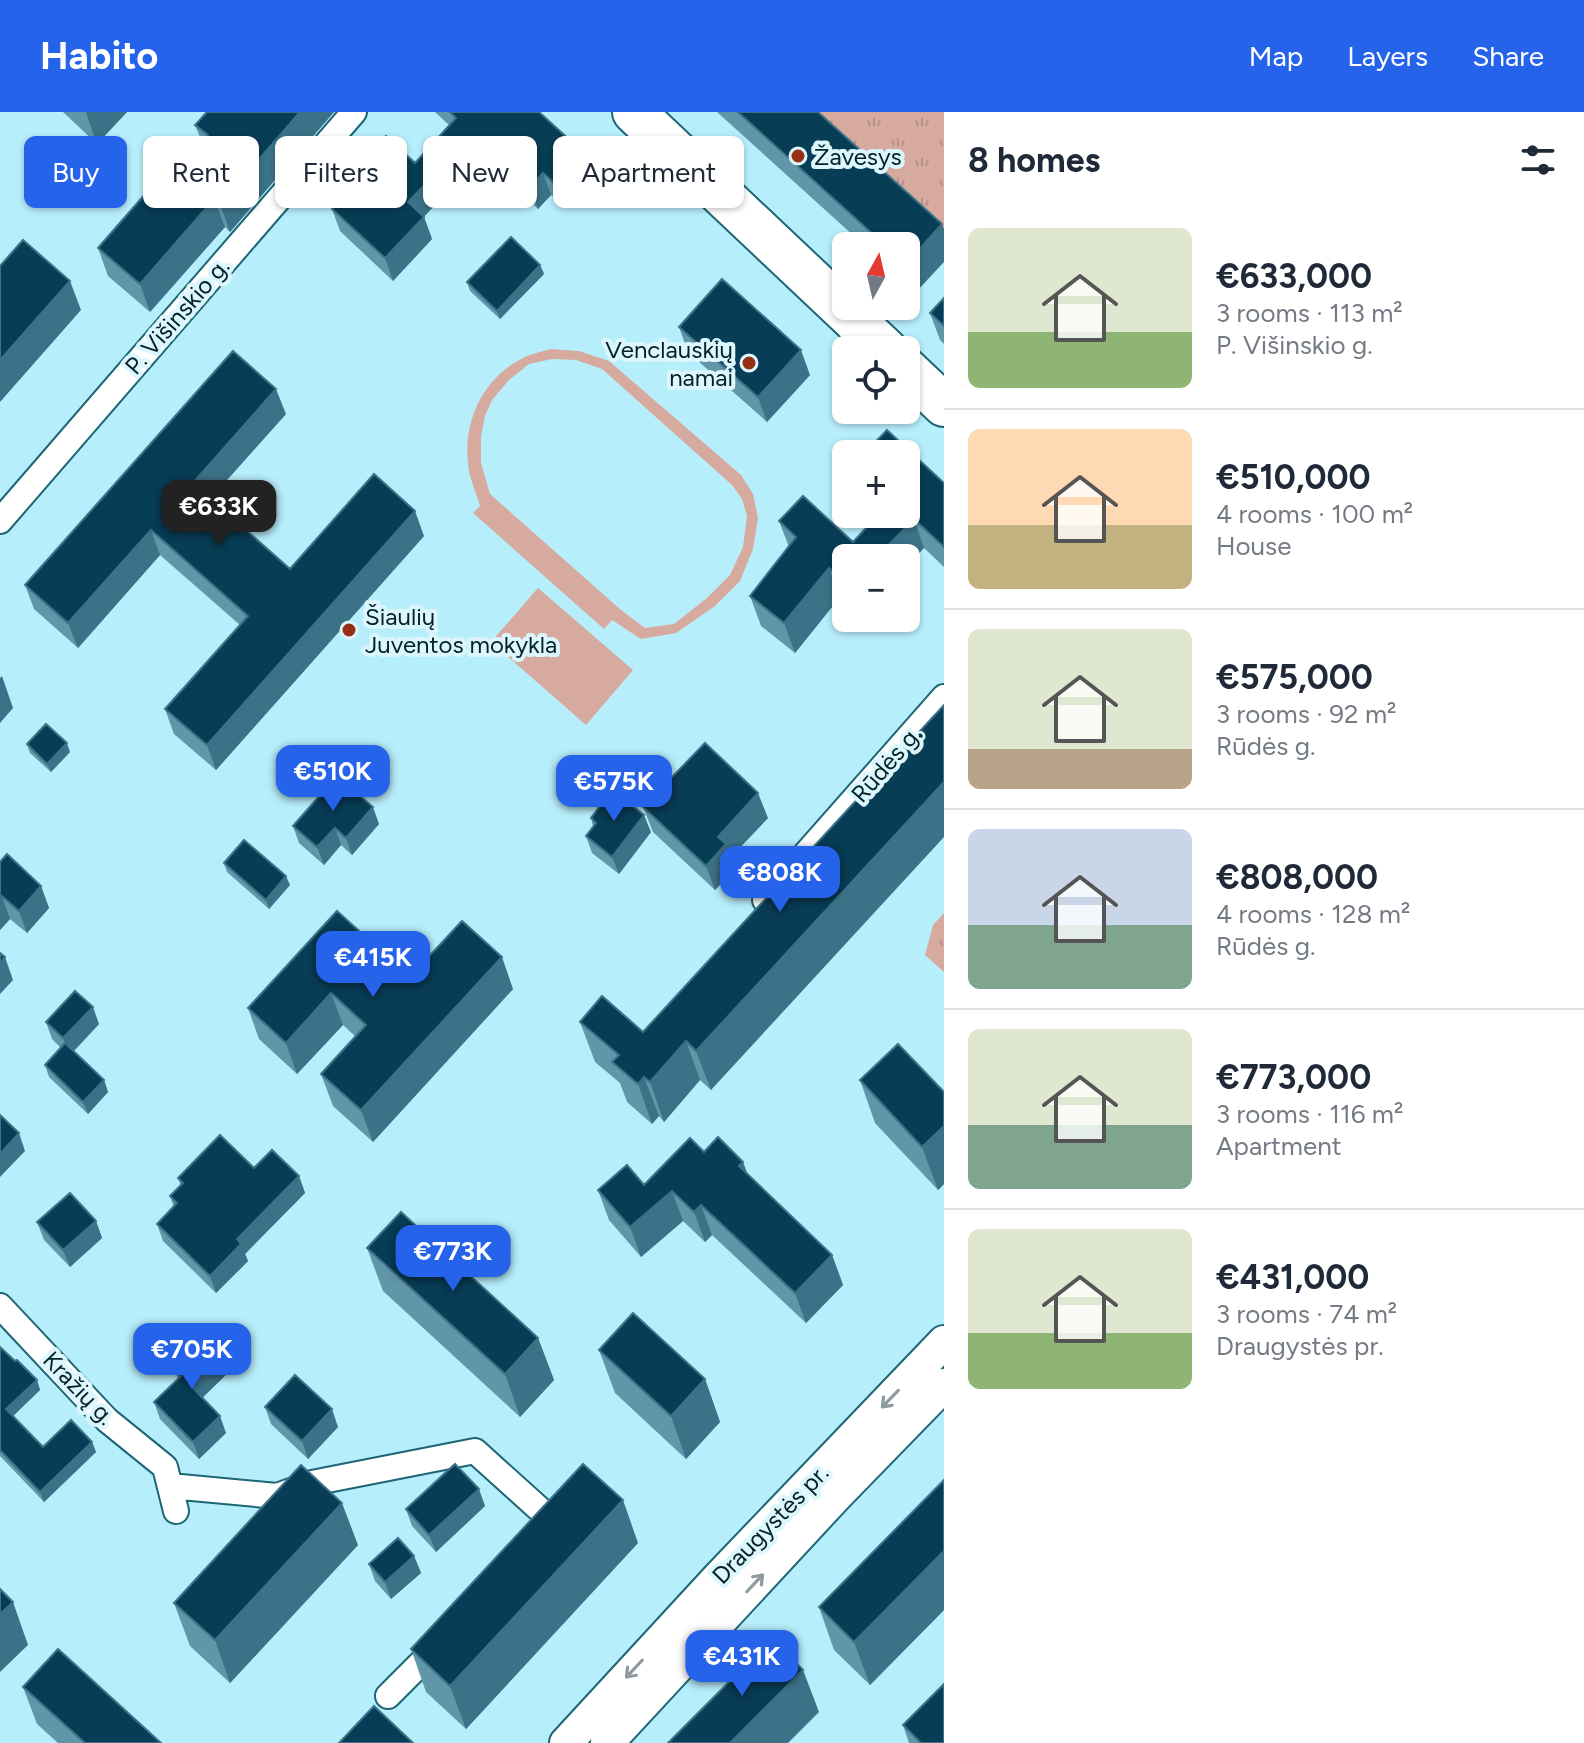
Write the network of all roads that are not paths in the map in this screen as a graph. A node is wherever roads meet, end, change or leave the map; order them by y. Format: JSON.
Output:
{"nodes":[{"id":1,"x":354,"y":112,"type":"edge"},
{"id":2,"x":634,"y":112,"type":"edge"},
{"id":3,"x":871,"y":336,"type":"edge"},
{"id":4,"x":920,"y":382,"type":"edge"},
{"id":5,"x":944,"y":405,"type":"edge"},
{"id":6,"x":0,"y":521,"type":"edge"},
{"id":7,"x":944,"y":697,"type":"edge"},
{"id":8,"x":748,"y":919,"type":"edge"},
{"id":9,"x":0,"y":1306,"type":"edge"},
{"id":10,"x":944,"y":1342,"type":"edge"},
{"id":11,"x":944,"y":1385,"type":"edge"},
{"id":12,"x":170,"y":1486,"type":"junction"},
{"id":13,"x":176,"y":1511,"type":"dead end"},
{"id":14,"x":536,"y":1546,"type":"edge"},
{"id":15,"x":452,"y":1632,"type":"edge"},
{"id":16,"x":388,"y":1696,"type":"dead end"},
{"id":17,"x":566,"y":1743,"type":"edge"},
{"id":18,"x":607,"y":1743,"type":"edge"}],
"edges":[{"from":1,"to":6,"type":"street","name":"P. Višinskio g."},
{"from":2,"to":3,"type":"highway"},
{"from":4,"to":5,"type":"highway"},
{"from":7,"to":8,"type":"street","name":"Rūdės g."},
{"from":9,"to":12,"type":"street","name":"Kražių g."},
{"from":10,"to":17,"type":"main road","name":"Draugystės pr.","one_way":true},
{"from":18,"to":11,"type":"main road","name":"Draugystės pr.","one_way":true},
{"from":12,"to":13,"type":"street","name":"Kražių g."},
{"from":12,"to":14,"type":"street"},
{"from":15,"to":16,"type":"street"}]}
